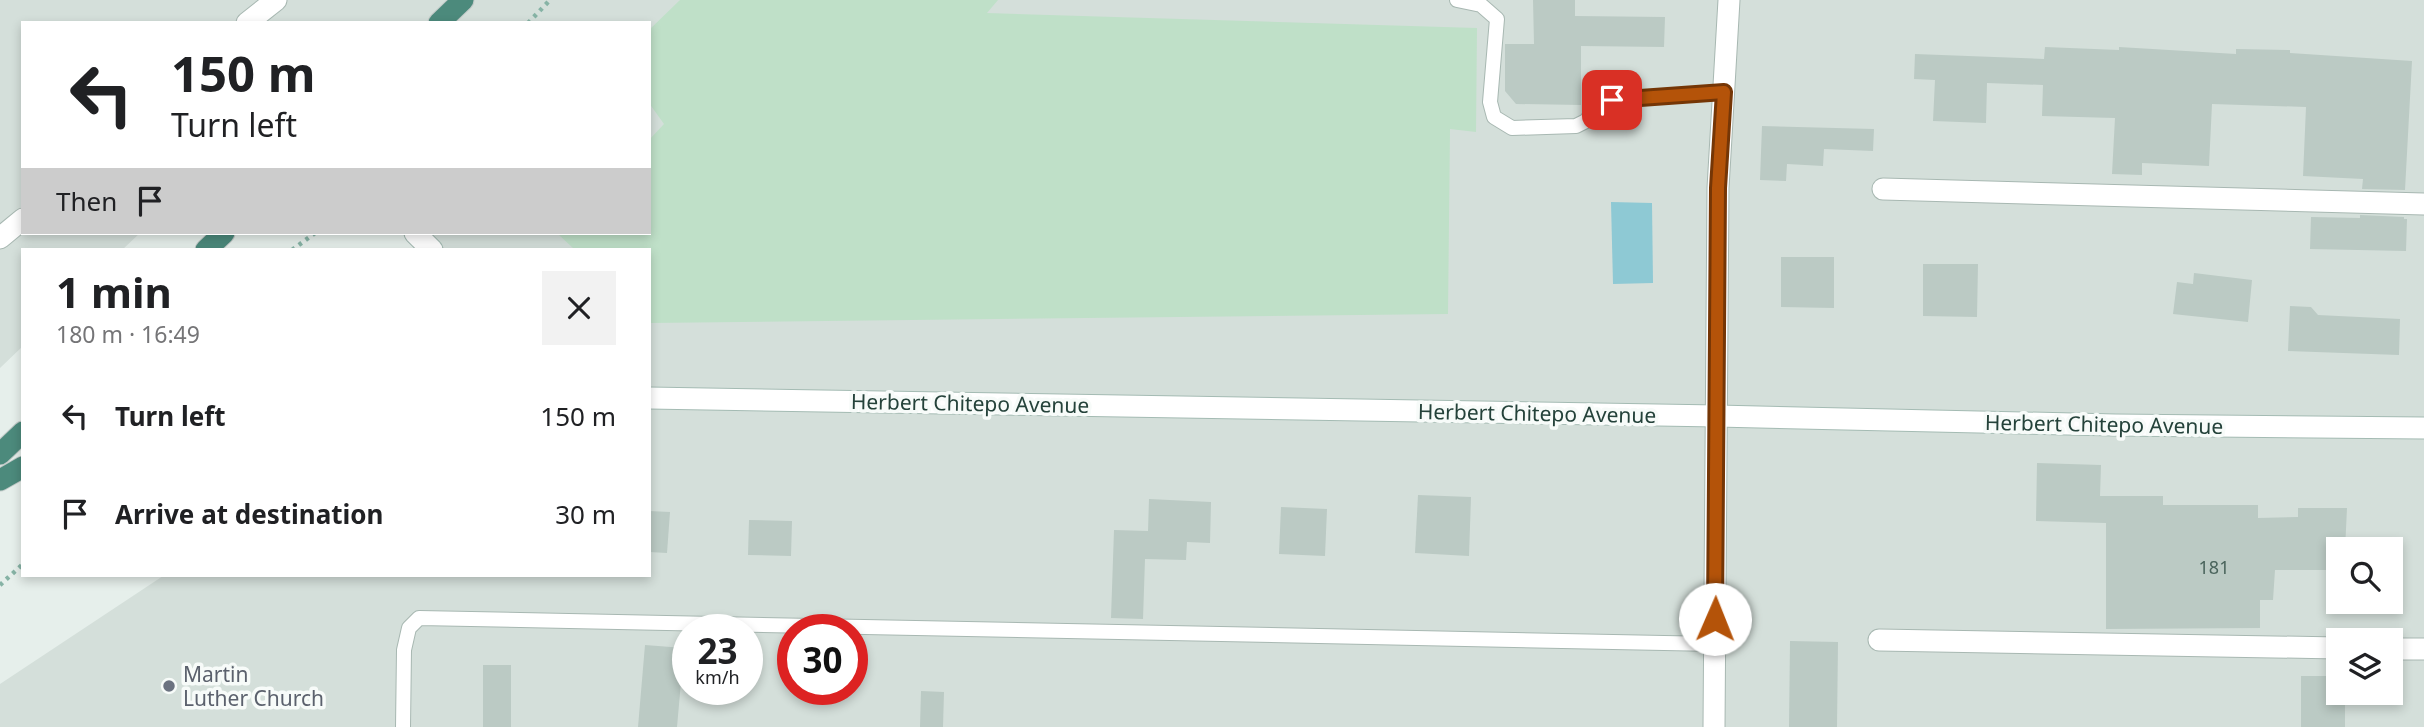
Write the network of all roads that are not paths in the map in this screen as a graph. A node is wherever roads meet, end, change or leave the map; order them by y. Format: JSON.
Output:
{"nodes":[{"id":1,"x":276,"y":0,"type":"edge"},
{"id":2,"x":463,"y":0,"type":"edge"},
{"id":3,"x":1457,"y":0,"type":"edge"},
{"id":4,"x":1729,"y":0,"type":"edge"},
{"id":5,"x":250,"y":21,"type":"edge"},
{"id":6,"x":441,"y":21,"type":"edge"},
{"id":7,"x":1724,"y":92,"type":"junction"},
{"id":8,"x":1883,"y":189,"type":"dead end"},
{"id":9,"x":2424,"y":204,"type":"edge"},
{"id":10,"x":21,"y":221,"type":"edge"},
{"id":11,"x":222,"y":235,"type":"edge"},
{"id":12,"x":417,"y":235,"type":"edge"},
{"id":13,"x":0,"y":238,"type":"edge"},
{"id":14,"x":208,"y":248,"type":"edge"},
{"id":15,"x":430,"y":248,"type":"edge"},
{"id":16,"x":651,"y":398,"type":"edge"},
{"id":17,"x":1717,"y":416,"type":"junction"},
{"id":18,"x":2424,"y":428,"type":"edge"},
{"id":19,"x":21,"y":434,"type":"edge"},
{"id":20,"x":0,"y":454,"type":"edge"},
{"id":21,"x":21,"y":468,"type":"edge"},
{"id":22,"x":0,"y":480,"type":"edge"},
{"id":23,"x":1879,"y":640,"type":"dead end"},
{"id":24,"x":1714,"y":645,"type":"junction"},
{"id":25,"x":2326,"y":648,"type":"edge"},
{"id":26,"x":2403,"y":649,"type":"edge"},
{"id":27,"x":2424,"y":649,"type":"edge"},
{"id":28,"x":403,"y":727,"type":"edge"},
{"id":29,"x":1714,"y":727,"type":"edge"}],
"edges":[{"from":1,"to":5,"type":"street"},
{"from":2,"to":6,"type":"highway"},
{"from":3,"to":7,"type":"lane"},
{"from":4,"to":7,"type":"street"},
{"from":7,"to":17,"type":"street"},
{"from":8,"to":9,"type":"street"},
{"from":10,"to":13,"type":"street"},
{"from":11,"to":14,"type":"highway"},
{"from":12,"to":15,"type":"street"},
{"from":16,"to":17,"type":"street","name":"Herbert Chitepo Avenue"},
{"from":17,"to":18,"type":"street","name":"Herbert Chitepo Avenue"},
{"from":17,"to":24,"type":"street"},
{"from":19,"to":20,"type":"highway"},
{"from":21,"to":22,"type":"highway"},
{"from":23,"to":25,"type":"street"},
{"from":24,"to":28,"type":"lane"},
{"from":24,"to":29,"type":"street"},
{"from":26,"to":27,"type":"street"}]}
